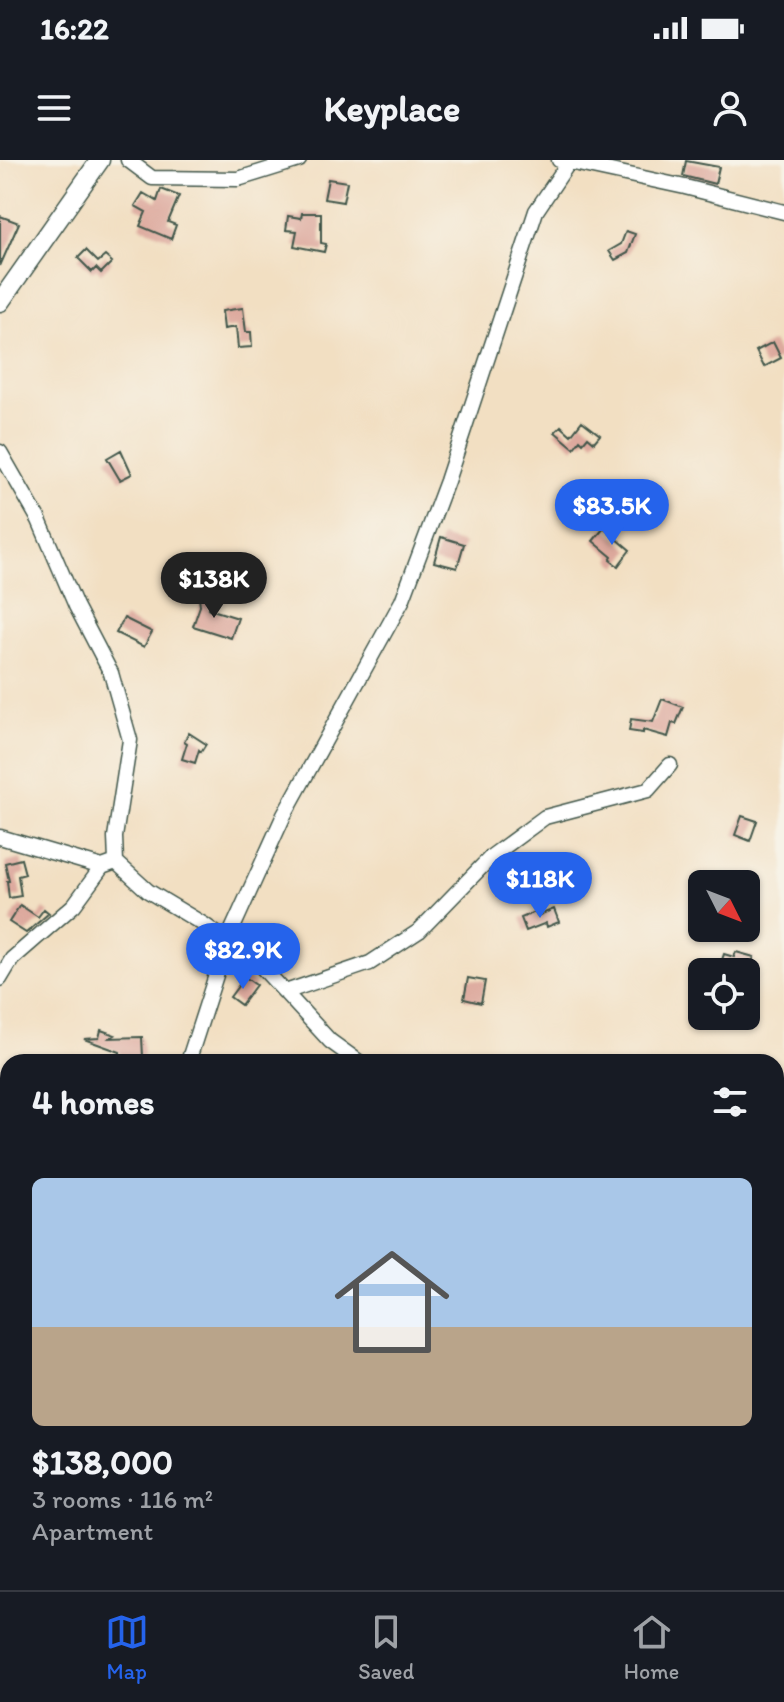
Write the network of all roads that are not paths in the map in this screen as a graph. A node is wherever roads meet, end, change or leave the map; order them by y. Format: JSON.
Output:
{"nodes":[{"id":1,"x":100,"y":160,"type":"edge"},
{"id":2,"x":128,"y":160,"type":"edge"},
{"id":3,"x":299,"y":160,"type":"edge"},
{"id":4,"x":566,"y":161,"type":"edge"},
{"id":5,"x":784,"y":212,"type":"edge"},
{"id":6,"x":0,"y":302,"type":"edge"},
{"id":7,"x":0,"y":452,"type":"edge"},
{"id":8,"x":670,"y":765,"type":"dead end"},
{"id":9,"x":0,"y":837,"type":"edge"},
{"id":10,"x":109,"y":865,"type":"junction"},
{"id":11,"x":227,"y":941,"type":"junction"},
{"id":12,"x":0,"y":979,"type":"edge"},
{"id":13,"x":285,"y":992,"type":"junction"},
{"id":14,"x":191,"y":1054,"type":"edge"},
{"id":15,"x":348,"y":1054,"type":"edge"}],
"edges":[{"from":1,"to":6,"type":"main road"},
{"from":2,"to":3,"type":"street"},
{"from":4,"to":5,"type":"street"},
{"from":4,"to":11,"type":"street"},
{"from":7,"to":10,"type":"street"},
{"from":8,"to":13,"type":"street"},
{"from":9,"to":10,"type":"street"},
{"from":10,"to":11,"type":"street"},
{"from":10,"to":12,"type":"street"},
{"from":11,"to":13,"type":"street"},
{"from":11,"to":14,"type":"street"},
{"from":13,"to":15,"type":"street"}]}
